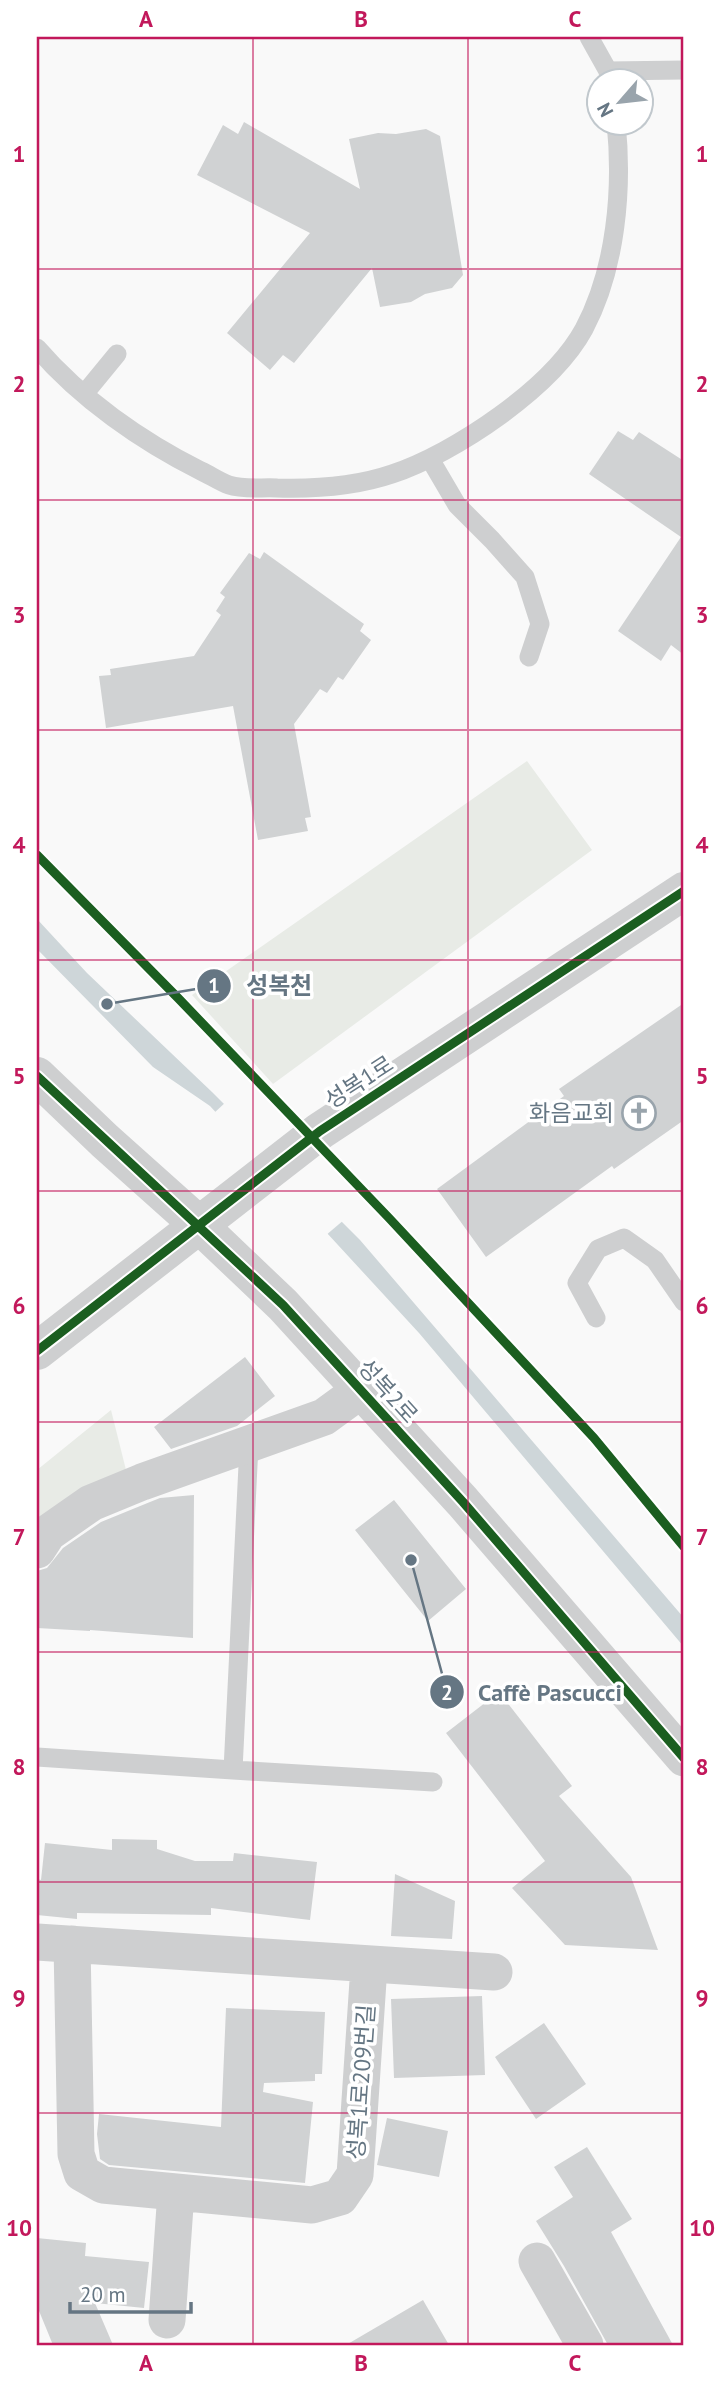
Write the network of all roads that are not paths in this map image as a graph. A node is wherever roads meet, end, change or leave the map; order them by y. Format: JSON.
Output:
{"nodes":[{"id":1,"x":589,"y":37,"type":"edge"},
{"id":2,"x":603,"y":66,"type":"edge"},
{"id":3,"x":684,"y":70,"type":"edge"},
{"id":4,"x":654,"y":72,"type":"edge"},
{"id":5,"x":616,"y":136,"type":"edge"},
{"id":6,"x":37,"y":348,"type":"edge"},
{"id":7,"x":117,"y":354,"type":"dead end"},
{"id":8,"x":85,"y":393,"type":"junction"},
{"id":9,"x":430,"y":458,"type":"junction"},
{"id":10,"x":529,"y":657,"type":"dead end"},
{"id":11,"x":684,"y":891,"type":"edge"},
{"id":12,"x":37,"y":1076,"type":"edge"},
{"id":13,"x":199,"y":1225,"type":"junction"},
{"id":14,"x":684,"y":1301,"type":"edge"},
{"id":15,"x":596,"y":1318,"type":"dead end"},
{"id":16,"x":37,"y":1351,"type":"edge"},
{"id":17,"x":361,"y":1390,"type":"junction"},
{"id":18,"x":249,"y":1445,"type":"junction"},
{"id":19,"x":37,"y":1550,"type":"edge"},
{"id":20,"x":37,"y":1758,"type":"edge"},
{"id":21,"x":684,"y":1758,"type":"edge"},
{"id":22,"x":233,"y":1770,"type":"junction"},
{"id":23,"x":433,"y":1782,"type":"dead end"},
{"id":24,"x":55,"y":1943,"type":"edge"},
{"id":25,"x":369,"y":1966,"type":"junction"},
{"id":26,"x":494,"y":1972,"type":"dead end"},
{"id":27,"x":176,"y":2192,"type":"junction"},
{"id":28,"x":537,"y":2261,"type":"dead end"},
{"id":29,"x":167,"y":2320,"type":"dead end"},
{"id":30,"x":585,"y":2345,"type":"edge"}],
"edges":[{"from":1,"to":2,"type":"lane"},
{"from":3,"to":4,"type":"lane"},
{"from":5,"to":9,"type":"lane"},
{"from":6,"to":8,"type":"lane"},
{"from":7,"to":8,"type":"lane"},
{"from":8,"to":9,"type":"lane"},
{"from":9,"to":10,"type":"lane"},
{"from":11,"to":13,"type":"street","name":"성복1로"},
{"from":12,"to":13,"type":"street","name":"성복2로"},
{"from":13,"to":16,"type":"street","name":"성복1로"},
{"from":13,"to":17,"type":"street","name":"성복2로"},
{"from":14,"to":15,"type":"lane"},
{"from":17,"to":18,"type":"street","name":"성복2로"},
{"from":17,"to":21,"type":"street","name":"성복2로"},
{"from":18,"to":19,"type":"street","name":"성복2로"},
{"from":18,"to":22,"type":"lane"},
{"from":20,"to":22,"type":"lane"},
{"from":22,"to":23,"type":"lane"},
{"from":24,"to":25,"type":"street","name":"성복1로209번길"},
{"from":24,"to":27,"type":"street","name":"성복1로209번길"},
{"from":25,"to":26,"type":"street","name":"성복1로209번길"},
{"from":25,"to":27,"type":"street","name":"성복1로209번길"},
{"from":27,"to":29,"type":"street"},
{"from":28,"to":30,"type":"street"}]}
